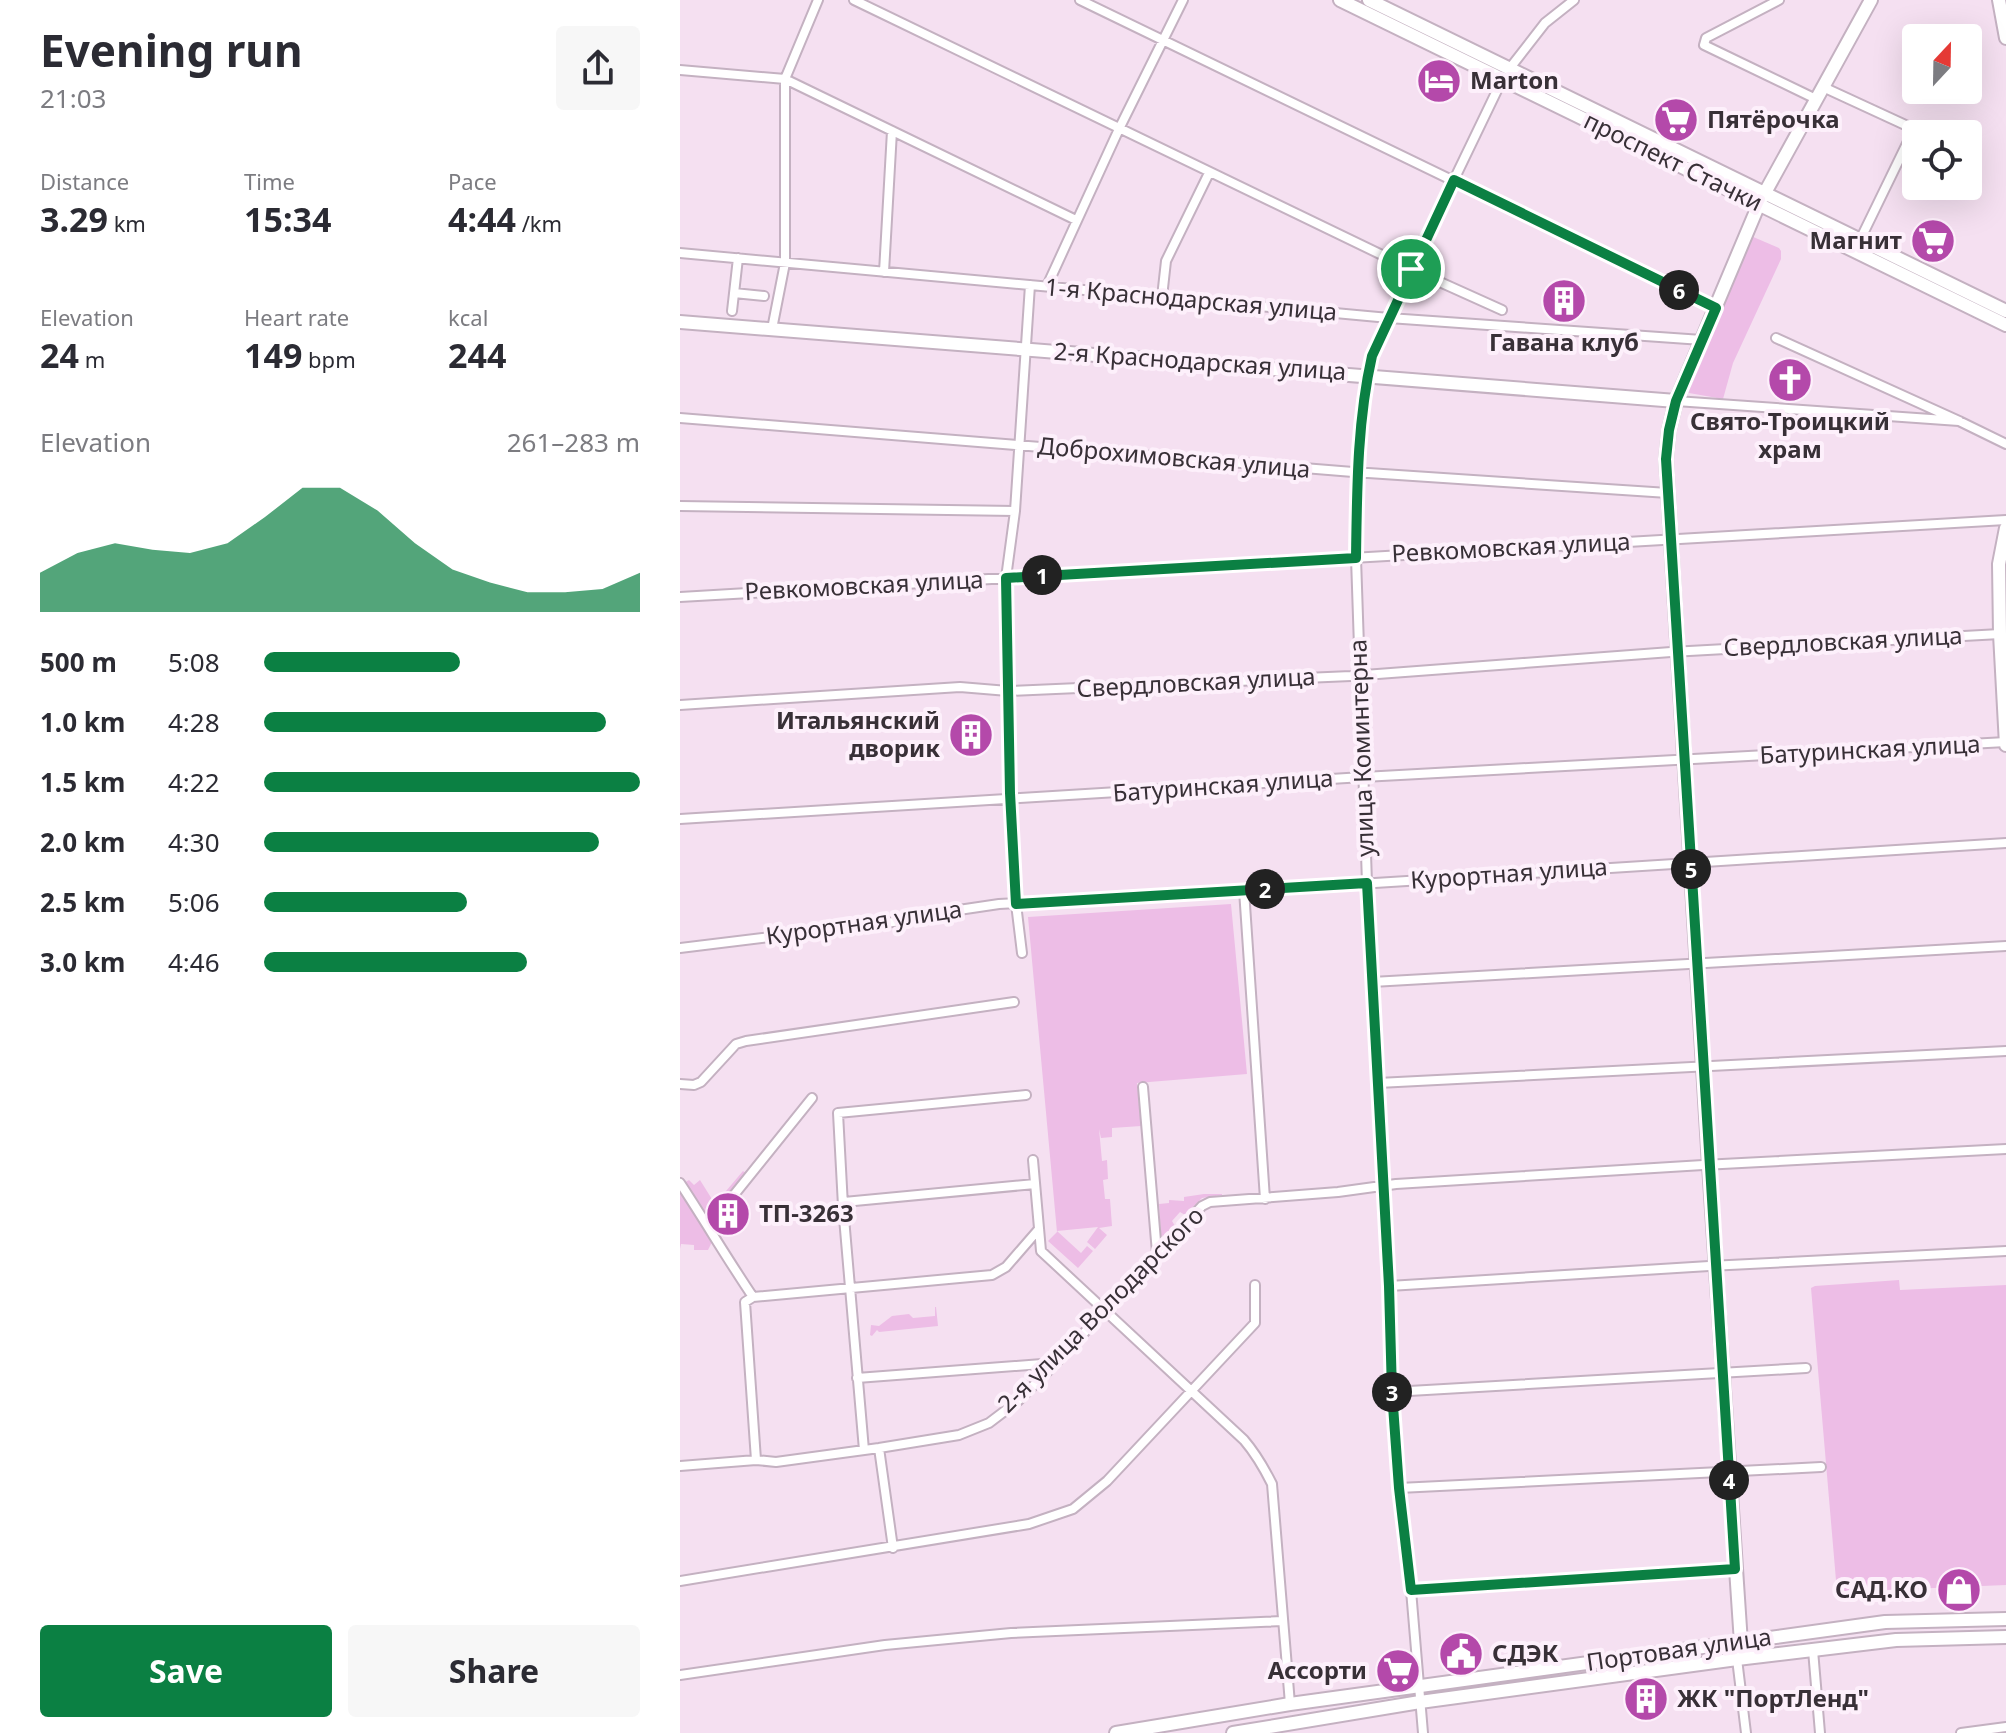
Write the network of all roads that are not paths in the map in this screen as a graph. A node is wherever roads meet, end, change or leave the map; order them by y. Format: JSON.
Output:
{"nodes":[{"id":1,"x":818,"y":0,"type":"edge"},
{"id":2,"x":854,"y":0,"type":"edge"},
{"id":3,"x":1080,"y":0,"type":"edge"},
{"id":4,"x":1183,"y":0,"type":"edge"},
{"id":5,"x":1340,"y":0,"type":"edge"},
{"id":6,"x":1369,"y":0,"type":"edge"},
{"id":7,"x":1574,"y":0,"type":"edge"},
{"id":8,"x":1779,"y":0,"type":"edge"},
{"id":9,"x":1871,"y":0,"type":"edge"},
{"id":10,"x":1999,"y":0,"type":"edge"},
{"id":11,"x":2006,"y":38,"type":"edge"},
{"id":12,"x":1163,"y":41,"type":"junction"},
{"id":13,"x":680,"y":70,"type":"edge"},
{"id":14,"x":1506,"y":73,"type":"junction"},
{"id":15,"x":785,"y":79,"type":"junction"},
{"id":16,"x":1823,"y":87,"type":"junction"},
{"id":17,"x":1816,"y":99,"type":"junction"},
{"id":18,"x":1902,"y":123,"type":"edge"},
{"id":19,"x":1119,"y":129,"type":"junction"},
{"id":20,"x":892,"y":131,"type":"junction"},
{"id":21,"x":1902,"y":154,"type":"edge"},
{"id":22,"x":1209,"y":173,"type":"junction"},
{"id":23,"x":1454,"y":180,"type":"junction"},
{"id":24,"x":1762,"y":199,"type":"junction"},
{"id":25,"x":1076,"y":220,"type":"junction"},
{"id":26,"x":1860,"y":240,"type":"junction"},
{"id":27,"x":680,"y":253,"type":"edge"},
{"id":28,"x":738,"y":258,"type":"junction"},
{"id":29,"x":785,"y":263,"type":"junction"},
{"id":30,"x":1411,"y":269,"type":"junction"},
{"id":31,"x":884,"y":272,"type":"junction"},
{"id":32,"x":1030,"y":285,"type":"junction"},
{"id":33,"x":1047,"y":286,"type":"junction"},
{"id":34,"x":734,"y":293,"type":"junction"},
{"id":35,"x":764,"y":296,"type":"dead end"},
{"id":36,"x":1162,"y":297,"type":"junction"},
{"id":37,"x":1716,"y":308,"type":"junction"},
{"id":38,"x":1502,"y":310,"type":"dead end"},
{"id":39,"x":732,"y":311,"type":"dead end"},
{"id":40,"x":2006,"y":311,"type":"edge"},
{"id":41,"x":1389,"y":318,"type":"junction"},
{"id":42,"x":680,"y":322,"type":"edge"},
{"id":43,"x":2006,"y":325,"type":"edge"},
{"id":44,"x":772,"y":329,"type":"junction"},
{"id":45,"x":1776,"y":338,"type":"dead end"},
{"id":46,"x":1702,"y":340,"type":"junction"},
{"id":47,"x":1026,"y":349,"type":"junction"},
{"id":48,"x":1367,"y":375,"type":"junction"},
{"id":49,"x":1676,"y":401,"type":"junction"},
{"id":50,"x":680,"y":418,"type":"edge"},
{"id":51,"x":1959,"y":421,"type":"junction"},
{"id":52,"x":2006,"y":444,"type":"edge"},
{"id":53,"x":1019,"y":446,"type":"junction"},
{"id":54,"x":1357,"y":473,"type":"junction"},
{"id":55,"x":1668,"y":493,"type":"junction"},
{"id":56,"x":680,"y":506,"type":"edge"},
{"id":57,"x":1015,"y":511,"type":"junction"},
{"id":58,"x":2006,"y":520,"type":"edge"},
{"id":59,"x":2006,"y":528,"type":"edge"},
{"id":60,"x":1670,"y":538,"type":"junction"},
{"id":61,"x":1356,"y":558,"type":"junction"},
{"id":62,"x":1006,"y":578,"type":"junction"},
{"id":63,"x":680,"y":597,"type":"edge"},
{"id":64,"x":2002,"y":641,"type":"edge"},
{"id":65,"x":1677,"y":651,"type":"junction"},
{"id":66,"x":1359,"y":675,"type":"junction"},
{"id":67,"x":1008,"y":691,"type":"junction"},
{"id":68,"x":680,"y":705,"type":"edge"},
{"id":69,"x":2006,"y":743,"type":"edge"},
{"id":70,"x":1684,"y":761,"type":"junction"},
{"id":71,"x":1363,"y":777,"type":"junction"},
{"id":72,"x":1010,"y":799,"type":"junction"},
{"id":73,"x":680,"y":819,"type":"edge"},
{"id":74,"x":2006,"y":843,"type":"edge"},
{"id":75,"x":1690,"y":861,"type":"junction"},
{"id":76,"x":1367,"y":883,"type":"junction"},
{"id":77,"x":1244,"y":890,"type":"junction"},
{"id":78,"x":1016,"y":904,"type":"junction"},
{"id":79,"x":2006,"y":946,"type":"edge"},
{"id":80,"x":680,"y":948,"type":"edge"},
{"id":81,"x":1022,"y":953,"type":"dead end"},
{"id":82,"x":1698,"y":963,"type":"junction"},
{"id":83,"x":1372,"y":982,"type":"junction"},
{"id":84,"x":1014,"y":1002,"type":"dead end"},
{"id":85,"x":2006,"y":1051,"type":"edge"},
{"id":86,"x":1703,"y":1065,"type":"junction"},
{"id":87,"x":1378,"y":1083,"type":"junction"},
{"id":88,"x":680,"y":1084,"type":"edge"},
{"id":89,"x":1143,"y":1087,"type":"dead end"},
{"id":90,"x":1026,"y":1095,"type":"dead end"},
{"id":91,"x":812,"y":1098,"type":"dead end"},
{"id":92,"x":2006,"y":1149,"type":"edge"},
{"id":93,"x":1033,"y":1160,"type":"dead end"},
{"id":94,"x":1709,"y":1165,"type":"junction"},
{"id":95,"x":680,"y":1183,"type":"edge"},
{"id":96,"x":1035,"y":1184,"type":"junction"},
{"id":97,"x":1384,"y":1187,"type":"junction"},
{"id":98,"x":1265,"y":1199,"type":"junction"},
{"id":99,"x":844,"y":1202,"type":"junction"},
{"id":100,"x":709,"y":1226,"type":"junction"},
{"id":101,"x":1039,"y":1229,"type":"junction"},
{"id":102,"x":1029,"y":1241,"type":"junction"},
{"id":103,"x":1041,"y":1251,"type":"junction"},
{"id":104,"x":2006,"y":1251,"type":"edge"},
{"id":105,"x":1157,"y":1253,"type":"junction"},
{"id":106,"x":1715,"y":1266,"type":"junction"},
{"id":107,"x":1255,"y":1285,"type":"dead end"},
{"id":108,"x":1389,"y":1286,"type":"junction"},
{"id":109,"x":850,"y":1289,"type":"junction"},
{"id":110,"x":753,"y":1297,"type":"junction"},
{"id":111,"x":1105,"y":1310,"type":"junction"},
{"id":112,"x":1056,"y":1363,"type":"junction"},
{"id":113,"x":1806,"y":1368,"type":"dead end"},
{"id":114,"x":1722,"y":1373,"type":"junction"},
{"id":115,"x":857,"y":1378,"type":"junction"},
{"id":116,"x":1192,"y":1390,"type":"junction"},
{"id":117,"x":1392,"y":1392,"type":"junction"},
{"id":118,"x":879,"y":1448,"type":"junction"},
{"id":119,"x":864,"y":1450,"type":"junction"},
{"id":120,"x":756,"y":1460,"type":"junction"},
{"id":121,"x":680,"y":1466,"type":"edge"},
{"id":122,"x":1821,"y":1467,"type":"dead end"},
{"id":123,"x":1729,"y":1473,"type":"junction"},
{"id":124,"x":1399,"y":1488,"type":"junction"},
{"id":125,"x":893,"y":1548,"type":"junction"},
{"id":126,"x":1735,"y":1569,"type":"junction"},
{"id":127,"x":680,"y":1581,"type":"edge"},
{"id":128,"x":1411,"y":1590,"type":"junction"},
{"id":129,"x":2006,"y":1619,"type":"edge"},
{"id":130,"x":1283,"y":1621,"type":"junction"},
{"id":131,"x":1914,"y":1621,"type":"junction"},
{"id":132,"x":2006,"y":1637,"type":"edge"},
{"id":133,"x":1917,"y":1639,"type":"junction"},
{"id":134,"x":1740,"y":1641,"type":"junction"},
{"id":135,"x":1813,"y":1650,"type":"junction"},
{"id":136,"x":1739,"y":1659,"type":"junction"},
{"id":137,"x":680,"y":1675,"type":"edge"},
{"id":138,"x":1418,"y":1686,"type":"junction"},
{"id":139,"x":1420,"y":1702,"type":"junction"},
{"id":140,"x":1290,"y":1704,"type":"junction"},
{"id":141,"x":2006,"y":1727,"type":"edge"},
{"id":142,"x":1176,"y":1728,"type":"edge"},
{"id":143,"x":1116,"y":1733,"type":"edge"},
{"id":144,"x":1233,"y":1733,"type":"edge"},
{"id":145,"x":1423,"y":1733,"type":"edge"},
{"id":146,"x":1746,"y":1733,"type":"edge"},
{"id":147,"x":1820,"y":1733,"type":"edge"},
{"id":148,"x":1961,"y":1733,"type":"edge"}],
"edges":[{"from":1,"to":15,"type":"street"},
{"from":2,"to":19,"type":"street"},
{"from":3,"to":12,"type":"street"},
{"from":4,"to":12,"type":"street"},
{"from":5,"to":14,"type":"main road","name":"проспект Стачки"},
{"from":6,"to":14,"type":"main road","name":"проспект Стачки"},
{"from":7,"to":14,"type":"street","name":"улица Коминтерна"},
{"from":8,"to":17,"type":"street"},
{"from":9,"to":16,"type":"main road"},
{"from":10,"to":11,"type":"main road"},
{"from":12,"to":19,"type":"street"},
{"from":12,"to":23,"type":"street"},
{"from":13,"to":15,"type":"street"},
{"from":14,"to":23,"type":"street","name":"улица Коминтерна"},
{"from":14,"to":24,"type":"main road","name":"проспект Стачки"},
{"from":15,"to":20,"type":"street"},
{"from":15,"to":29,"type":"street"},
{"from":16,"to":17,"type":"main road"},
{"from":16,"to":18,"type":"street"},
{"from":17,"to":24,"type":"main road"},
{"from":19,"to":22,"type":"street"},
{"from":19,"to":25,"type":"street"},
{"from":20,"to":25,"type":"street"},
{"from":20,"to":31,"type":"street"},
{"from":21,"to":26,"type":"street"},
{"from":22,"to":30,"type":"street"},
{"from":22,"to":36,"type":"street"},
{"from":23,"to":30,"type":"street","name":"улица Коминтерна"},
{"from":23,"to":37,"type":"street"},
{"from":24,"to":26,"type":"main road","name":"проспект Стачки"},
{"from":24,"to":37,"type":"main road"},
{"from":24,"to":43,"type":"main road","name":"проспект Стачки"},
{"from":25,"to":33,"type":"street"},
{"from":26,"to":40,"type":"main road","name":"проспект Стачки"},
{"from":27,"to":28,"type":"street","name":"1-я Краснодарская улица"},
{"from":28,"to":29,"type":"street","name":"1-я Краснодарская улица"},
{"from":28,"to":34,"type":"street"},
{"from":29,"to":31,"type":"street","name":"1-я Краснодарская улица"},
{"from":29,"to":44,"type":"street"},
{"from":30,"to":38,"type":"street"},
{"from":30,"to":41,"type":"street","name":"улица Коминтерна"},
{"from":31,"to":32,"type":"street","name":"1-я Краснодарская улица"},
{"from":32,"to":33,"type":"street","name":"1-я Краснодарская улица"},
{"from":32,"to":47,"type":"street"},
{"from":33,"to":36,"type":"street","name":"1-я Краснодарская улица"},
{"from":34,"to":35,"type":"street"},
{"from":34,"to":39,"type":"street"},
{"from":36,"to":41,"type":"street","name":"1-я Краснодарская улица"},
{"from":37,"to":46,"type":"main road"},
{"from":41,"to":46,"type":"street","name":"1-я Краснодарская улица"},
{"from":41,"to":48,"type":"street","name":"улица Коминтерна"},
{"from":42,"to":44,"type":"main road","name":"2-я Краснодарская улица"},
{"from":44,"to":47,"type":"main road","name":"2-я Краснодарская улица"},
{"from":45,"to":51,"type":"street"},
{"from":46,"to":49,"type":"main road"},
{"from":47,"to":48,"type":"main road","name":"2-я Краснодарская улица"},
{"from":47,"to":53,"type":"street"},
{"from":48,"to":49,"type":"main road","name":"2-я Краснодарская улица"},
{"from":48,"to":54,"type":"street","name":"улица Коминтерна"},
{"from":49,"to":51,"type":"street","name":"2-я Краснодарская улица"},
{"from":49,"to":55,"type":"main road"},
{"from":50,"to":53,"type":"street","name":"Доброхимовская улица"},
{"from":51,"to":52,"type":"street"},
{"from":53,"to":54,"type":"street","name":"Доброхимовская улица"},
{"from":53,"to":57,"type":"street"},
{"from":54,"to":55,"type":"street","name":"Доброхимовская улица"},
{"from":54,"to":61,"type":"street","name":"улица Коминтерна"},
{"from":55,"to":60,"type":"main road"},
{"from":56,"to":57,"type":"street"},
{"from":57,"to":62,"type":"street"},
{"from":58,"to":60,"type":"street","name":"Ревкомовская улица"},
{"from":59,"to":64,"type":"main road"},
{"from":60,"to":61,"type":"street","name":"Ревкомовская улица"},
{"from":60,"to":65,"type":"main road"},
{"from":61,"to":62,"type":"street","name":"Ревкомовская улица"},
{"from":61,"to":66,"type":"street","name":"улица Коминтерна"},
{"from":62,"to":63,"type":"street","name":"Ревкомовская улица"},
{"from":62,"to":67,"type":"street"},
{"from":64,"to":65,"type":"street","name":"Свердловская улица"},
{"from":64,"to":69,"type":"main road"},
{"from":65,"to":66,"type":"street","name":"Свердловская улица"},
{"from":65,"to":70,"type":"main road"},
{"from":66,"to":67,"type":"street","name":"Свердловская улица"},
{"from":66,"to":71,"type":"street","name":"улица Коминтерна"},
{"from":67,"to":68,"type":"street","name":"Свердловская улица"},
{"from":67,"to":72,"type":"street"},
{"from":69,"to":70,"type":"street","name":"Батуринская улица"},
{"from":70,"to":71,"type":"street","name":"Батуринская улица"},
{"from":70,"to":75,"type":"main road"},
{"from":71,"to":72,"type":"street","name":"Батуринская улица"},
{"from":71,"to":76,"type":"street","name":"улица Коминтерна"},
{"from":72,"to":73,"type":"street","name":"Батуринская улица"},
{"from":72,"to":78,"type":"street"},
{"from":74,"to":75,"type":"street","name":"Курортная улица"},
{"from":75,"to":76,"type":"street","name":"Курортная улица"},
{"from":75,"to":82,"type":"main road"},
{"from":76,"to":77,"type":"street","name":"Курортная улица"},
{"from":76,"to":83,"type":"street","name":"улица Коминтерна"},
{"from":77,"to":78,"type":"street","name":"Курортная улица"},
{"from":77,"to":98,"type":"street"},
{"from":78,"to":80,"type":"street","name":"Курортная улица"},
{"from":78,"to":81,"type":"street"},
{"from":79,"to":82,"type":"street"},
{"from":82,"to":83,"type":"street"},
{"from":82,"to":86,"type":"main road"},
{"from":83,"to":87,"type":"street","name":"улица Коминтерна"},
{"from":84,"to":88,"type":"street"},
{"from":85,"to":86,"type":"street"},
{"from":86,"to":87,"type":"street"},
{"from":86,"to":94,"type":"main road"},
{"from":87,"to":97,"type":"street","name":"улица Коминтерна"},
{"from":89,"to":105,"type":"street"},
{"from":90,"to":99,"type":"street"},
{"from":91,"to":100,"type":"street"},
{"from":92,"to":94,"type":"street","name":"2-я улица Володарского"},
{"from":93,"to":96,"type":"street"},
{"from":94,"to":97,"type":"street","name":"2-я улица Володарского"},
{"from":94,"to":106,"type":"main road"},
{"from":95,"to":100,"type":"street"},
{"from":96,"to":99,"type":"street"},
{"from":96,"to":101,"type":"street"},
{"from":97,"to":98,"type":"street","name":"2-я улица Володарского"},
{"from":97,"to":108,"type":"street","name":"улица Коминтерна"},
{"from":98,"to":105,"type":"street","name":"2-я улица Володарского"},
{"from":99,"to":109,"type":"street"},
{"from":100,"to":110,"type":"street"},
{"from":101,"to":102,"type":"street"},
{"from":101,"to":103,"type":"street"},
{"from":102,"to":103,"type":"street"},
{"from":102,"to":109,"type":"street"},
{"from":103,"to":111,"type":"street"},
{"from":104,"to":106,"type":"street"},
{"from":105,"to":111,"type":"street","name":"2-я улица Володарского"},
{"from":106,"to":108,"type":"street"},
{"from":106,"to":114,"type":"main road"},
{"from":107,"to":116,"type":"street"},
{"from":108,"to":117,"type":"street","name":"улица Коминтерна"},
{"from":109,"to":110,"type":"street"},
{"from":109,"to":115,"type":"street"},
{"from":110,"to":120,"type":"street"},
{"from":111,"to":112,"type":"street","name":"2-я улица Володарского"},
{"from":111,"to":116,"type":"street"},
{"from":112,"to":115,"type":"street"},
{"from":112,"to":118,"type":"street","name":"2-я улица Володарского"},
{"from":113,"to":114,"type":"street"},
{"from":114,"to":117,"type":"street"},
{"from":114,"to":123,"type":"main road"},
{"from":115,"to":119,"type":"street"},
{"from":116,"to":125,"type":"street"},
{"from":116,"to":130,"type":"street"},
{"from":117,"to":124,"type":"street","name":"улица Коминтерна"},
{"from":118,"to":119,"type":"street","name":"2-я улица Володарского"},
{"from":118,"to":125,"type":"street"},
{"from":119,"to":120,"type":"street","name":"2-я улица Володарского"},
{"from":120,"to":121,"type":"street","name":"2-я улица Володарского"},
{"from":122,"to":123,"type":"street"},
{"from":123,"to":124,"type":"street"},
{"from":123,"to":126,"type":"main road"},
{"from":124,"to":128,"type":"street","name":"улица Коминтерна"},
{"from":125,"to":127,"type":"street"},
{"from":126,"to":128,"type":"street"},
{"from":126,"to":134,"type":"main road"},
{"from":128,"to":138,"type":"street","name":"улица Коминтерна"},
{"from":129,"to":131,"type":"main road","name":"Портовая улица"},
{"from":130,"to":137,"type":"street"},
{"from":130,"to":140,"type":"street"},
{"from":131,"to":133,"type":"main road"},
{"from":131,"to":134,"type":"main road","name":"Портовая улица"},
{"from":132,"to":133,"type":"main road","name":"Портовая улица"},
{"from":133,"to":135,"type":"main road","name":"Портовая улица"},
{"from":134,"to":136,"type":"main road"},
{"from":134,"to":138,"type":"main road","name":"Портовая улица"},
{"from":135,"to":136,"type":"main road","name":"Портовая улица"},
{"from":135,"to":147,"type":"street"},
{"from":136,"to":139,"type":"main road","name":"Портовая улица"},
{"from":136,"to":146,"type":"street"},
{"from":138,"to":139,"type":"street","name":"улица Коминтерна"},
{"from":138,"to":140,"type":"main road","name":"Портовая улица"},
{"from":139,"to":144,"type":"main road","name":"Портовая улица"},
{"from":139,"to":145,"type":"street","name":"улица Коминтерна"},
{"from":140,"to":142,"type":"main road","name":"Портовая улица"},
{"from":141,"to":148,"type":"street"},
{"from":142,"to":143,"type":"main road","name":"Портовая улица"}]}
